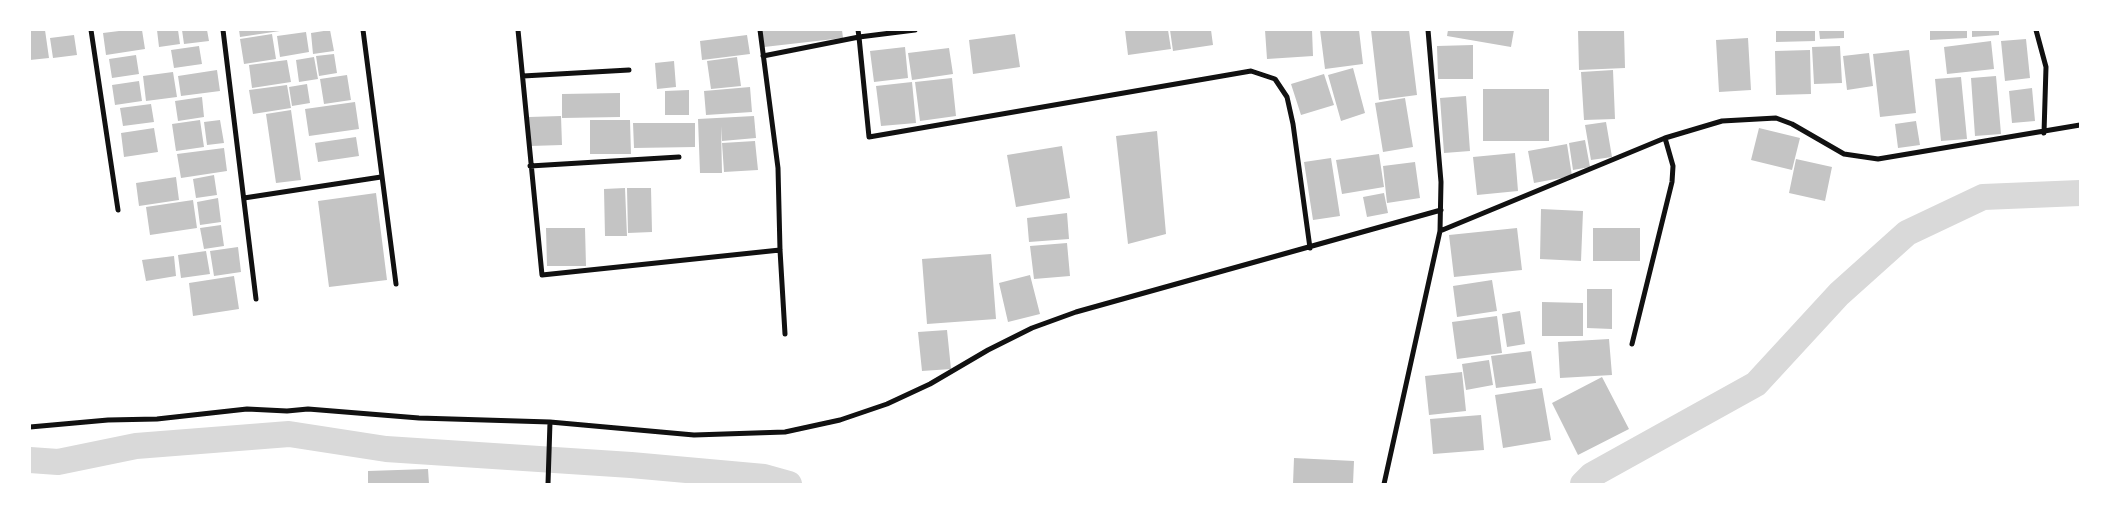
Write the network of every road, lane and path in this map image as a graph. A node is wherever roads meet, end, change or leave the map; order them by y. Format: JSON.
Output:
{"nodes":[{"id":1,"x":91,"y":30,"type":"edge"},
{"id":2,"x":223,"y":30,"type":"edge"},
{"id":3,"x":363,"y":30,"type":"edge"},
{"id":4,"x":518,"y":30,"type":"edge"},
{"id":5,"x":760,"y":30,"type":"edge"},
{"id":6,"x":858,"y":30,"type":"edge"},
{"id":7,"x":915,"y":30,"type":"edge"},
{"id":8,"x":1428,"y":30,"type":"edge"},
{"id":9,"x":2036,"y":30,"type":"edge"},
{"id":10,"x":859,"y":37,"type":"junction"},
{"id":11,"x":763,"y":56,"type":"junction"},
{"id":12,"x":629,"y":70,"type":"dead end"},
{"id":13,"x":523,"y":76,"type":"junction"},
{"id":14,"x":2080,"y":125,"type":"edge"},
{"id":15,"x":2044,"y":133,"type":"junction"},
{"id":16,"x":1666,"y":138,"type":"junction"},
{"id":17,"x":679,"y":157,"type":"dead end"},
{"id":18,"x":530,"y":166,"type":"junction"},
{"id":19,"x":381,"y":177,"type":"junction"},
{"id":20,"x":244,"y":198,"type":"junction"},
{"id":21,"x":118,"y":210,"type":"dead end"},
{"id":22,"x":1441,"y":210,"type":"junction"},
{"id":23,"x":1440,"y":231,"type":"junction"},
{"id":24,"x":1310,"y":248,"type":"junction"},
{"id":25,"x":780,"y":250,"type":"junction"},
{"id":26,"x":396,"y":284,"type":"dead end"},
{"id":27,"x":256,"y":299,"type":"dead end"},
{"id":28,"x":785,"y":334,"type":"dead end"},
{"id":29,"x":1632,"y":344,"type":"dead end"},
{"id":30,"x":550,"y":422,"type":"junction"},
{"id":31,"x":30,"y":427,"type":"edge"},
{"id":32,"x":548,"y":484,"type":"edge"},
{"id":33,"x":1384,"y":484,"type":"edge"}],
"edges":[{"from":1,"to":21,"type":"street"},
{"from":2,"to":20,"type":"street"},
{"from":3,"to":19,"type":"street"},
{"from":4,"to":13,"type":"street"},
{"from":5,"to":11,"type":"street"},
{"from":6,"to":10,"type":"street"},
{"from":7,"to":10,"type":"street"},
{"from":8,"to":22,"type":"street"},
{"from":9,"to":15,"type":"street"},
{"from":10,"to":11,"type":"street"},
{"from":10,"to":24,"type":"street"},
{"from":11,"to":25,"type":"street"},
{"from":12,"to":13,"type":"street"},
{"from":13,"to":18,"type":"street"},
{"from":14,"to":15,"type":"street"},
{"from":15,"to":16,"type":"street"},
{"from":16,"to":23,"type":"street"},
{"from":16,"to":29,"type":"street"},
{"from":17,"to":18,"type":"street"},
{"from":18,"to":25,"type":"street"},
{"from":19,"to":20,"type":"street"},
{"from":19,"to":26,"type":"street"},
{"from":20,"to":27,"type":"street"},
{"from":22,"to":23,"type":"street"},
{"from":22,"to":24,"type":"street"},
{"from":23,"to":33,"type":"street"},
{"from":24,"to":30,"type":"street"},
{"from":25,"to":28,"type":"street"},
{"from":30,"to":31,"type":"street"},
{"from":30,"to":32,"type":"street"}]}
